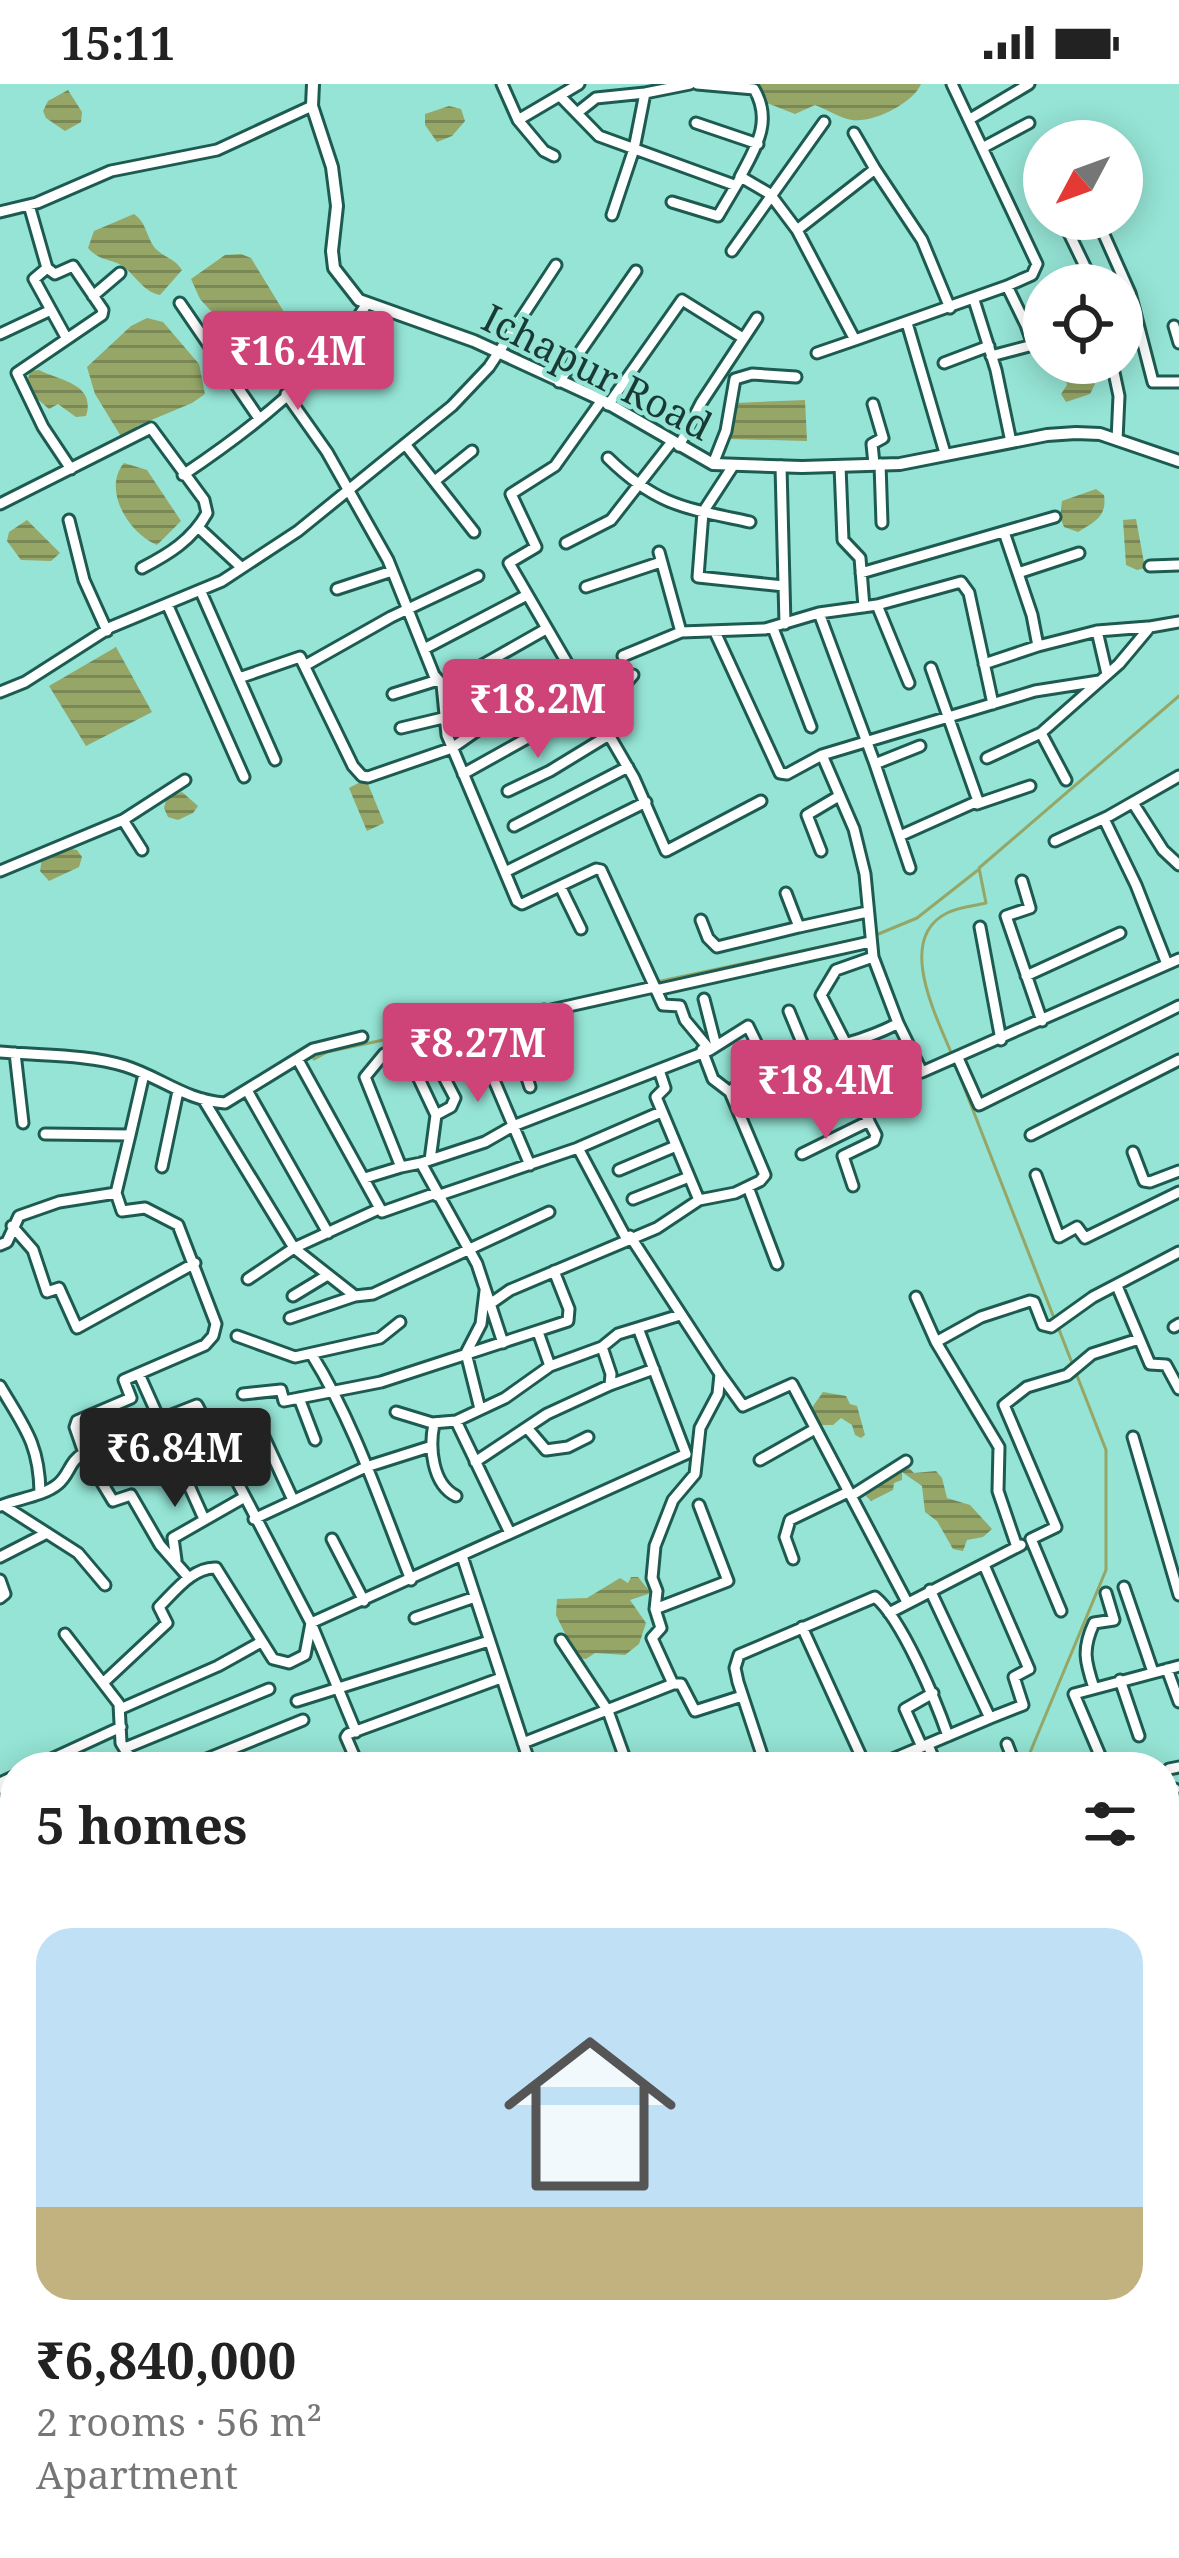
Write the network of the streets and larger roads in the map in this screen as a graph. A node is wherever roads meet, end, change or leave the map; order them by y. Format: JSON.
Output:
{"nodes":[{"id":1,"x":313,"y":84,"type":"edge"},
{"id":2,"x":502,"y":84,"type":"edge"},
{"id":3,"x":694,"y":84,"type":"edge"},
{"id":4,"x":952,"y":84,"type":"edge"},
{"id":5,"x":1029,"y":84,"type":"edge"},
{"id":6,"x":576,"y":85,"type":"edge"},
{"id":7,"x":725,"y":85,"type":"edge"},
{"id":8,"x":645,"y":93,"type":"junction"},
{"id":9,"x":561,"y":97,"type":"junction"},
{"id":10,"x":312,"y":106,"type":"junction"},
{"id":11,"x":577,"y":113,"type":"junction"},
{"id":12,"x":970,"y":119,"type":"junction"},
{"id":13,"x":518,"y":120,"type":"junction"},
{"id":14,"x":696,"y":122,"type":"dead end"},
{"id":15,"x":824,"y":122,"type":"dead end"},
{"id":16,"x":1023,"y":126,"type":"edge"},
{"id":17,"x":854,"y":133,"type":"dead end"},
{"id":18,"x":758,"y":144,"type":"junction"},
{"id":19,"x":984,"y":147,"type":"junction"},
{"id":20,"x":634,"y":149,"type":"junction"},
{"id":21,"x":554,"y":156,"type":"dead end"},
{"id":22,"x":875,"y":169,"type":"junction"},
{"id":23,"x":737,"y":181,"type":"junction"},
{"id":24,"x":770,"y":194,"type":"junction"},
{"id":25,"x":672,"y":202,"type":"dead end"},
{"id":26,"x":29,"y":205,"type":"junction"},
{"id":27,"x":0,"y":212,"type":"edge"},
{"id":28,"x":612,"y":215,"type":"dead end"},
{"id":29,"x":797,"y":230,"type":"junction"},
{"id":30,"x":1106,"y":240,"type":"edge"},
{"id":31,"x":732,"y":251,"type":"dead end"},
{"id":32,"x":556,"y":265,"type":"dead end"},
{"id":33,"x":47,"y":268,"type":"junction"},
{"id":34,"x":637,"y":271,"type":"dead end"},
{"id":35,"x":120,"y":273,"type":"dead end"},
{"id":36,"x":1007,"y":286,"type":"junction"},
{"id":37,"x":93,"y":296,"type":"junction"},
{"id":38,"x":974,"y":299,"type":"junction"},
{"id":39,"x":180,"y":303,"type":"dead end"},
{"id":40,"x":366,"y":305,"type":"junction"},
{"id":41,"x":950,"y":308,"type":"junction"},
{"id":42,"x":51,"y":310,"type":"junction"},
{"id":43,"x":758,"y":318,"type":"dead end"},
{"id":44,"x":1023,"y":319,"type":"edge"},
{"id":45,"x":907,"y":323,"type":"junction"},
{"id":46,"x":1174,"y":326,"type":"dead end"},
{"id":47,"x":0,"y":334,"type":"edge"},
{"id":48,"x":743,"y":338,"type":"junction"},
{"id":49,"x":68,"y":339,"type":"junction"},
{"id":50,"x":855,"y":340,"type":"junction"},
{"id":51,"x":1179,"y":343,"type":"edge"},
{"id":52,"x":1023,"y":346,"type":"edge"},
{"id":53,"x":990,"y":351,"type":"junction"},
{"id":54,"x":498,"y":353,"type":"junction"},
{"id":55,"x":817,"y":353,"type":"dead end"},
{"id":56,"x":944,"y":363,"type":"dead end"},
{"id":57,"x":796,"y":377,"type":"dead end"},
{"id":58,"x":559,"y":382,"type":"junction"},
{"id":59,"x":1179,"y":382,"type":"edge"},
{"id":60,"x":1116,"y":384,"type":"edge"},
{"id":61,"x":286,"y":394,"type":"junction"},
{"id":62,"x":605,"y":402,"type":"junction"},
{"id":63,"x":873,"y":404,"type":"dead end"},
{"id":64,"x":258,"y":417,"type":"junction"},
{"id":65,"x":1117,"y":440,"type":"junction"},
{"id":66,"x":1011,"y":442,"type":"junction"},
{"id":67,"x":405,"y":444,"type":"junction"},
{"id":68,"x":675,"y":444,"type":"junction"},
{"id":69,"x":472,"y":451,"type":"dead end"},
{"id":70,"x":945,"y":453,"type":"junction"},
{"id":71,"x":608,"y":458,"type":"dead end"},
{"id":72,"x":1179,"y":461,"type":"edge"},
{"id":73,"x":713,"y":464,"type":"junction"},
{"id":74,"x":877,"y":464,"type":"junction"},
{"id":75,"x":733,"y":466,"type":"junction"},
{"id":76,"x":781,"y":466,"type":"junction"},
{"id":77,"x":840,"y":466,"type":"junction"},
{"id":78,"x":71,"y":469,"type":"junction"},
{"id":79,"x":183,"y":476,"type":"junction"},
{"id":80,"x":436,"y":480,"type":"junction"},
{"id":81,"x":637,"y":487,"type":"junction"},
{"id":82,"x":349,"y":490,"type":"junction"},
{"id":83,"x":0,"y":504,"type":"edge"},
{"id":84,"x":703,"y":512,"type":"junction"},
{"id":85,"x":1055,"y":517,"type":"dead end"},
{"id":86,"x":69,"y":520,"type":"dead end"},
{"id":87,"x":750,"y":522,"type":"dead end"},
{"id":88,"x":882,"y":523,"type":"dead end"},
{"id":89,"x":199,"y":528,"type":"junction"},
{"id":90,"x":474,"y":532,"type":"dead end"},
{"id":91,"x":1005,"y":535,"type":"junction"},
{"id":92,"x":566,"y":543,"type":"dead end"},
{"id":93,"x":1079,"y":553,"type":"dead end"},
{"id":94,"x":1179,"y":565,"type":"edge"},
{"id":95,"x":1150,"y":566,"type":"dead end"},
{"id":96,"x":142,"y":568,"type":"dead end"},
{"id":97,"x":242,"y":568,"type":"junction"},
{"id":98,"x":392,"y":571,"type":"junction"},
{"id":99,"x":861,"y":573,"type":"junction"},
{"id":100,"x":1018,"y":573,"type":"junction"},
{"id":101,"x":478,"y":576,"type":"dead end"},
{"id":102,"x":784,"y":586,"type":"junction"},
{"id":103,"x":586,"y":587,"type":"dead end"},
{"id":104,"x":337,"y":589,"type":"dead end"},
{"id":105,"x":201,"y":592,"type":"junction"},
{"id":106,"x":527,"y":595,"type":"junction"},
{"id":107,"x":877,"y":605,"type":"junction"},
{"id":108,"x":168,"y":606,"type":"junction"},
{"id":109,"x":864,"y":607,"type":"junction"},
{"id":110,"x":408,"y":610,"type":"junction"},
{"id":111,"x":819,"y":613,"type":"junction"},
{"id":112,"x":1179,"y":622,"type":"edge"},
{"id":113,"x":785,"y":624,"type":"junction"},
{"id":114,"x":1150,"y":627,"type":"junction"},
{"id":115,"x":772,"y":628,"type":"junction"},
{"id":116,"x":545,"y":629,"type":"junction"},
{"id":117,"x":107,"y":631,"type":"junction"},
{"id":118,"x":681,"y":632,"type":"junction"},
{"id":119,"x":715,"y":632,"type":"junction"},
{"id":120,"x":1097,"y":632,"type":"junction"},
{"id":121,"x":1038,"y":646,"type":"junction"},
{"id":122,"x":424,"y":649,"type":"junction"},
{"id":123,"x":623,"y":656,"type":"dead end"},
{"id":124,"x":984,"y":664,"type":"junction"},
{"id":125,"x":306,"y":665,"type":"junction"},
{"id":126,"x":568,"y":667,"type":"junction"},
{"id":127,"x":932,"y":668,"type":"dead end"},
{"id":128,"x":633,"y":675,"type":"dead end"},
{"id":129,"x":239,"y":678,"type":"junction"},
{"id":130,"x":1103,"y":678,"type":"junction"},
{"id":131,"x":440,"y":682,"type":"junction"},
{"id":132,"x":909,"y":682,"type":"dead end"},
{"id":133,"x":0,"y":692,"type":"edge"},
{"id":134,"x":393,"y":694,"type":"dead end"},
{"id":135,"x":590,"y":703,"type":"junction"},
{"id":136,"x":993,"y":704,"type":"junction"},
{"id":137,"x":443,"y":718,"type":"junction"},
{"id":138,"x":946,"y":718,"type":"junction"},
{"id":139,"x":811,"y":727,"type":"dead end"},
{"id":140,"x":401,"y":728,"type":"dead end"},
{"id":141,"x":1042,"y":733,"type":"junction"},
{"id":142,"x":609,"y":735,"type":"junction"},
{"id":143,"x":866,"y":740,"type":"junction"},
{"id":144,"x":920,"y":746,"type":"dead end"},
{"id":145,"x":452,"y":748,"type":"junction"},
{"id":146,"x":822,"y":755,"type":"junction"},
{"id":147,"x":987,"y":758,"type":"dead end"},
{"id":148,"x":275,"y":760,"type":"dead end"},
{"id":149,"x":875,"y":764,"type":"junction"},
{"id":150,"x":628,"y":767,"type":"junction"},
{"id":151,"x":463,"y":775,"type":"junction"},
{"id":152,"x":244,"y":776,"type":"dead end"},
{"id":153,"x":1179,"y":776,"type":"edge"},
{"id":154,"x":185,"y":780,"type":"dead end"},
{"id":155,"x":1066,"y":780,"type":"dead end"},
{"id":156,"x":1030,"y":786,"type":"dead end"},
{"id":157,"x":508,"y":791,"type":"dead end"},
{"id":158,"x":839,"y":796,"type":"junction"},
{"id":159,"x":761,"y":801,"type":"dead end"},
{"id":160,"x":646,"y":802,"type":"junction"},
{"id":161,"x":977,"y":803,"type":"junction"},
{"id":162,"x":1133,"y":803,"type":"junction"},
{"id":163,"x":1104,"y":819,"type":"junction"},
{"id":164,"x":123,"y":820,"type":"junction"},
{"id":165,"x":514,"y":826,"type":"dead end"},
{"id":166,"x":902,"y":836,"type":"junction"},
{"id":167,"x":1055,"y":841,"type":"dead end"},
{"id":168,"x":142,"y":850,"type":"dead end"},
{"id":169,"x":821,"y":851,"type":"dead end"},
{"id":170,"x":1179,"y":866,"type":"edge"},
{"id":171,"x":910,"y":868,"type":"dead end"},
{"id":172,"x":0,"y":871,"type":"edge"},
{"id":173,"x":505,"y":872,"type":"junction"},
{"id":174,"x":1022,"y":881,"type":"dead end"},
{"id":175,"x":560,"y":886,"type":"junction"},
{"id":176,"x":786,"y":893,"type":"dead end"},
{"id":177,"x":867,"y":912,"type":"junction"},
{"id":178,"x":701,"y":920,"type":"dead end"},
{"id":179,"x":799,"y":927,"type":"junction"},
{"id":180,"x":980,"y":927,"type":"dead end"},
{"id":181,"x":580,"y":928,"type":"dead end"},
{"id":182,"x":1120,"y":933,"type":"dead end"},
{"id":183,"x":869,"y":938,"type":"junction"},
{"id":184,"x":873,"y":957,"type":"junction"},
{"id":185,"x":1179,"y":958,"type":"edge"},
{"id":186,"x":1167,"y":964,"type":"junction"},
{"id":187,"x":1026,"y":976,"type":"junction"},
{"id":188,"x":653,"y":984,"type":"junction"},
{"id":189,"x":704,"y":999,"type":"dead end"},
{"id":190,"x":1179,"y":1006,"type":"edge"},
{"id":191,"x":544,"y":1010,"type":"junction"},
{"id":192,"x":788,"y":1011,"type":"dead end"},
{"id":193,"x":506,"y":1018,"type":"junction"},
{"id":194,"x":1042,"y":1021,"type":"junction"},
{"id":195,"x":898,"y":1023,"type":"junction"},
{"id":196,"x":471,"y":1026,"type":"junction"},
{"id":197,"x":362,"y":1037,"type":"dead end"},
{"id":198,"x":1001,"y":1040,"type":"junction"},
{"id":199,"x":849,"y":1045,"type":"junction"},
{"id":200,"x":403,"y":1046,"type":"junction"},
{"id":201,"x":709,"y":1049,"type":"junction"},
{"id":202,"x":0,"y":1052,"type":"edge"},
{"id":203,"x":15,"y":1054,"type":"junction"},
{"id":204,"x":557,"y":1054,"type":"dead end"},
{"id":205,"x":808,"y":1057,"type":"junction"},
{"id":206,"x":298,"y":1060,"type":"junction"},
{"id":207,"x":435,"y":1060,"type":"dead end"},
{"id":208,"x":955,"y":1060,"type":"junction"},
{"id":209,"x":1179,"y":1060,"type":"edge"},
{"id":210,"x":769,"y":1069,"type":"junction"},
{"id":211,"x":659,"y":1070,"type":"junction"},
{"id":212,"x":144,"y":1074,"type":"junction"},
{"id":213,"x":530,"y":1087,"type":"dead end"},
{"id":214,"x":178,"y":1091,"type":"junction"},
{"id":215,"x":853,"y":1091,"type":"junction"},
{"id":216,"x":248,"y":1092,"type":"junction"},
{"id":217,"x":730,"y":1092,"type":"junction"},
{"id":218,"x":203,"y":1099,"type":"junction"},
{"id":219,"x":817,"y":1109,"type":"dead end"},
{"id":220,"x":661,"y":1112,"type":"junction"},
{"id":221,"x":436,"y":1115,"type":"junction"},
{"id":222,"x":869,"y":1121,"type":"junction"},
{"id":223,"x":23,"y":1124,"type":"dead end"},
{"id":224,"x":513,"y":1126,"type":"junction"},
{"id":225,"x":45,"y":1134,"type":"dead end"},
{"id":226,"x":130,"y":1135,"type":"junction"},
{"id":227,"x":1030,"y":1135,"type":"dead end"},
{"id":228,"x":837,"y":1137,"type":"junction"},
{"id":229,"x":676,"y":1146,"type":"junction"},
{"id":230,"x":578,"y":1148,"type":"junction"},
{"id":231,"x":1133,"y":1152,"type":"dead end"},
{"id":232,"x":802,"y":1154,"type":"dead end"},
{"id":233,"x":844,"y":1156,"type":"junction"},
{"id":234,"x":425,"y":1162,"type":"junction"},
{"id":235,"x":530,"y":1166,"type":"junction"},
{"id":236,"x":162,"y":1167,"type":"dead end"},
{"id":237,"x":401,"y":1167,"type":"junction"},
{"id":238,"x":619,"y":1170,"type":"dead end"},
{"id":239,"x":1179,"y":1171,"type":"edge"},
{"id":240,"x":1036,"y":1175,"type":"dead end"},
{"id":241,"x":689,"y":1177,"type":"junction"},
{"id":242,"x":365,"y":1178,"type":"junction"},
{"id":243,"x":853,"y":1186,"type":"dead end"},
{"id":244,"x":748,"y":1187,"type":"junction"},
{"id":245,"x":1179,"y":1192,"type":"edge"},
{"id":246,"x":116,"y":1193,"type":"junction"},
{"id":247,"x":436,"y":1195,"type":"junction"},
{"id":248,"x":633,"y":1199,"type":"dead end"},
{"id":249,"x":699,"y":1200,"type":"junction"},
{"id":250,"x":379,"y":1209,"type":"junction"},
{"id":251,"x":549,"y":1212,"type":"dead end"},
{"id":252,"x":12,"y":1226,"type":"junction"},
{"id":253,"x":328,"y":1233,"type":"junction"},
{"id":254,"x":628,"y":1237,"type":"junction"},
{"id":255,"x":0,"y":1245,"type":"edge"},
{"id":256,"x":467,"y":1247,"type":"junction"},
{"id":257,"x":294,"y":1248,"type":"junction"},
{"id":258,"x":1179,"y":1252,"type":"edge"},
{"id":259,"x":195,"y":1263,"type":"junction"},
{"id":260,"x":777,"y":1264,"type":"dead end"},
{"id":261,"x":554,"y":1270,"type":"junction"},
{"id":262,"x":326,"y":1276,"type":"junction"},
{"id":263,"x":248,"y":1280,"type":"dead end"},
{"id":264,"x":1117,"y":1286,"type":"junction"},
{"id":265,"x":485,"y":1291,"type":"junction"},
{"id":266,"x":355,"y":1296,"type":"junction"},
{"id":267,"x":293,"y":1297,"type":"dead end"},
{"id":268,"x":916,"y":1297,"type":"dead end"},
{"id":269,"x":490,"y":1304,"type":"junction"},
{"id":270,"x":680,"y":1315,"type":"junction"},
{"id":271,"x":290,"y":1318,"type":"dead end"},
{"id":272,"x":400,"y":1322,"type":"dead end"},
{"id":273,"x":638,"y":1328,"type":"junction"},
{"id":274,"x":538,"y":1332,"type":"junction"},
{"id":275,"x":237,"y":1336,"type":"dead end"},
{"id":276,"x":1138,"y":1339,"type":"junction"},
{"id":277,"x":936,"y":1342,"type":"junction"},
{"id":278,"x":502,"y":1343,"type":"junction"},
{"id":279,"x":602,"y":1347,"type":"junction"},
{"id":280,"x":466,"y":1353,"type":"junction"},
{"id":281,"x":311,"y":1355,"type":"junction"},
{"id":282,"x":550,"y":1366,"type":"junction"},
{"id":283,"x":654,"y":1369,"type":"junction"},
{"id":284,"x":139,"y":1373,"type":"junction"},
{"id":285,"x":720,"y":1374,"type":"junction"},
{"id":286,"x":610,"y":1385,"type":"junction"},
{"id":287,"x":0,"y":1386,"type":"edge"},
{"id":288,"x":1179,"y":1389,"type":"edge"},
{"id":289,"x":333,"y":1392,"type":"junction"},
{"id":290,"x":243,"y":1394,"type":"dead end"},
{"id":291,"x":299,"y":1398,"type":"junction"},
{"id":292,"x":480,"y":1409,"type":"junction"},
{"id":293,"x":397,"y":1412,"type":"dead end"},
{"id":294,"x":159,"y":1420,"type":"junction"},
{"id":295,"x":456,"y":1421,"type":"junction"},
{"id":296,"x":434,"y":1424,"type":"junction"},
{"id":297,"x":528,"y":1429,"type":"junction"},
{"id":298,"x":814,"y":1429,"type":"junction"},
{"id":299,"x":263,"y":1435,"type":"dead end"},
{"id":300,"x":1132,"y":1437,"type":"dead end"},
{"id":301,"x":588,"y":1438,"type":"dead end"},
{"id":302,"x":315,"y":1440,"type":"dead end"},
{"id":303,"x":430,"y":1447,"type":"junction"},
{"id":304,"x":84,"y":1453,"type":"junction"},
{"id":305,"x":760,"y":1460,"type":"dead end"},
{"id":306,"x":906,"y":1461,"type":"dead end"},
{"id":307,"x":475,"y":1462,"type":"junction"},
{"id":308,"x":366,"y":1467,"type":"junction"},
{"id":309,"x":40,"y":1492,"type":"junction"},
{"id":310,"x":849,"y":1494,"type":"junction"},
{"id":311,"x":456,"y":1496,"type":"dead end"},
{"id":312,"x":243,"y":1498,"type":"junction"},
{"id":313,"x":293,"y":1501,"type":"junction"},
{"id":314,"x":2,"y":1505,"type":"edge"},
{"id":315,"x":698,"y":1505,"type":"dead end"},
{"id":316,"x":204,"y":1519,"type":"junction"},
{"id":317,"x":254,"y":1519,"type":"junction"},
{"id":318,"x":47,"y":1533,"type":"junction"},
{"id":319,"x":510,"y":1533,"type":"junction"},
{"id":320,"x":332,"y":1539,"type":"dead end"},
{"id":321,"x":1031,"y":1539,"type":"junction"},
{"id":322,"x":1017,"y":1547,"type":"junction"},
{"id":323,"x":462,"y":1556,"type":"junction"},
{"id":324,"x":0,"y":1557,"type":"edge"},
{"id":325,"x":794,"y":1558,"type":"dead end"},
{"id":326,"x":176,"y":1561,"type":"junction"},
{"id":327,"x":984,"y":1565,"type":"junction"},
{"id":328,"x":189,"y":1578,"type":"junction"},
{"id":329,"x":0,"y":1580,"type":"edge"},
{"id":330,"x":411,"y":1580,"type":"junction"},
{"id":331,"x":105,"y":1585,"type":"dead end"},
{"id":332,"x":1124,"y":1587,"type":"dead end"},
{"id":333,"x":930,"y":1590,"type":"junction"},
{"id":334,"x":1106,"y":1593,"type":"dead end"},
{"id":335,"x":1179,"y":1595,"type":"edge"},
{"id":336,"x":0,"y":1598,"type":"edge"},
{"id":337,"x":475,"y":1598,"type":"junction"},
{"id":338,"x":364,"y":1601,"type":"junction"},
{"id":339,"x":907,"y":1602,"type":"junction"},
{"id":340,"x":655,"y":1609,"type":"junction"},
{"id":341,"x":1061,"y":1611,"type":"dead end"},
{"id":342,"x":889,"y":1613,"type":"junction"},
{"id":343,"x":415,"y":1618,"type":"dead end"},
{"id":344,"x":311,"y":1623,"type":"junction"},
{"id":345,"x":802,"y":1627,"type":"junction"},
{"id":346,"x":65,"y":1634,"type":"dead end"},
{"id":347,"x":561,"y":1640,"type":"dead end"},
{"id":348,"x":489,"y":1641,"type":"junction"},
{"id":349,"x":261,"y":1642,"type":"junction"},
{"id":350,"x":1173,"y":1668,"type":"edge"},
{"id":351,"x":1153,"y":1672,"type":"junction"},
{"id":352,"x":502,"y":1678,"type":"junction"},
{"id":353,"x":1120,"y":1680,"type":"junction"},
{"id":354,"x":104,"y":1682,"type":"junction"},
{"id":355,"x":673,"y":1684,"type":"junction"},
{"id":356,"x":340,"y":1687,"type":"junction"},
{"id":357,"x":1094,"y":1688,"type":"junction"},
{"id":358,"x":269,"y":1689,"type":"dead end"},
{"id":359,"x":933,"y":1694,"type":"junction"},
{"id":360,"x":742,"y":1696,"type":"junction"},
{"id":361,"x":297,"y":1701,"type":"dead end"},
{"id":362,"x":1179,"y":1702,"type":"edge"},
{"id":363,"x":120,"y":1709,"type":"junction"},
{"id":364,"x":608,"y":1712,"type":"junction"},
{"id":365,"x":990,"y":1718,"type":"junction"},
{"id":366,"x":303,"y":1720,"type":"dead end"},
{"id":367,"x":121,"y":1727,"type":"junction"},
{"id":368,"x":356,"y":1732,"type":"junction"},
{"id":369,"x":949,"y":1736,"type":"junction"},
{"id":370,"x":1138,"y":1736,"type":"dead end"},
{"id":371,"x":523,"y":1743,"type":"junction"},
{"id":372,"x":1006,"y":1744,"type":"dead end"},
{"id":373,"x":925,"y":1746,"type":"junction"},
{"id":374,"x":124,"y":1748,"type":"junction"},
{"id":375,"x":67,"y":1752,"type":"edge"},
{"id":376,"x":127,"y":1752,"type":"edge"},
{"id":377,"x":224,"y":1752,"type":"edge"},
{"id":378,"x":352,"y":1752,"type":"edge"},
{"id":379,"x":526,"y":1752,"type":"edge"},
{"id":380,"x":623,"y":1752,"type":"edge"},
{"id":381,"x":761,"y":1752,"type":"edge"},
{"id":382,"x":863,"y":1752,"type":"edge"},
{"id":383,"x":909,"y":1752,"type":"edge"},
{"id":384,"x":928,"y":1752,"type":"edge"},
{"id":385,"x":1010,"y":1752,"type":"edge"},
{"id":386,"x":1099,"y":1752,"type":"edge"}],
"edges":[{"from":1,"to":10,"type":"street"},
{"from":2,"to":13,"type":"street"},
{"from":3,"to":7,"type":"street"},
{"from":3,"to":8,"type":"street"},
{"from":4,"to":12,"type":"street"},
{"from":5,"to":12,"type":"street"},
{"from":6,"to":9,"type":"street"},
{"from":7,"to":18,"type":"street"},
{"from":8,"to":11,"type":"street"},
{"from":8,"to":20,"type":"street"},
{"from":9,"to":11,"type":"street"},
{"from":9,"to":13,"type":"street"},
{"from":10,"to":26,"type":"street"},
{"from":10,"to":40,"type":"street"},
{"from":11,"to":20,"type":"street"},
{"from":12,"to":19,"type":"street"},
{"from":13,"to":21,"type":"street"},
{"from":14,"to":18,"type":"street"},
{"from":15,"to":24,"type":"street"},
{"from":16,"to":19,"type":"street"},
{"from":17,"to":22,"type":"street"},
{"from":18,"to":23,"type":"street"},
{"from":19,"to":36,"type":"street"},
{"from":20,"to":23,"type":"street"},
{"from":20,"to":28,"type":"street"},
{"from":22,"to":29,"type":"street"},
{"from":22,"to":41,"type":"street"},
{"from":23,"to":24,"type":"street"},
{"from":23,"to":25,"type":"street"},
{"from":24,"to":29,"type":"street"},
{"from":24,"to":31,"type":"street"},
{"from":26,"to":27,"type":"street"},
{"from":26,"to":33,"type":"street"},
{"from":29,"to":50,"type":"street"},
{"from":30,"to":59,"type":"street"},
{"from":32,"to":54,"type":"street"},
{"from":33,"to":37,"type":"street"},
{"from":33,"to":42,"type":"street"},
{"from":34,"to":58,"type":"street"},
{"from":35,"to":37,"type":"street"},
{"from":36,"to":38,"type":"street"},
{"from":36,"to":44,"type":"street"},
{"from":37,"to":49,"type":"street"},
{"from":38,"to":41,"type":"street"},
{"from":38,"to":53,"type":"street"},
{"from":39,"to":64,"type":"street"},
{"from":40,"to":54,"type":"street","name":"Ichapur Road"},
{"from":40,"to":61,"type":"street"},
{"from":41,"to":45,"type":"street"},
{"from":42,"to":47,"type":"street"},
{"from":42,"to":49,"type":"street"},
{"from":43,"to":48,"type":"street"},
{"from":45,"to":50,"type":"street"},
{"from":45,"to":70,"type":"street"},
{"from":46,"to":51,"type":"street"},
{"from":48,"to":62,"type":"street"},
{"from":48,"to":68,"type":"street"},
{"from":49,"to":78,"type":"street"},
{"from":50,"to":55,"type":"street"},
{"from":52,"to":53,"type":"street"},
{"from":53,"to":56,"type":"street"},
{"from":53,"to":66,"type":"street"},
{"from":54,"to":58,"type":"street","name":"Ichapur Road"},
{"from":54,"to":67,"type":"street"},
{"from":57,"to":73,"type":"street"},
{"from":58,"to":62,"type":"street","name":"Ichapur Road"},
{"from":60,"to":65,"type":"street"},
{"from":61,"to":64,"type":"street"},
{"from":61,"to":82,"type":"street"},
{"from":62,"to":68,"type":"street","name":"Ichapur Road"},
{"from":62,"to":106,"type":"street"},
{"from":63,"to":74,"type":"street"},
{"from":64,"to":79,"type":"street"},
{"from":65,"to":66,"type":"street","name":"Ichapur Road"},
{"from":65,"to":72,"type":"street","name":"Ichapur Road"},
{"from":66,"to":70,"type":"street","name":"Ichapur Road"},
{"from":67,"to":80,"type":"street"},
{"from":67,"to":82,"type":"street"},
{"from":68,"to":73,"type":"street","name":"Ichapur Road"},
{"from":68,"to":81,"type":"street"},
{"from":69,"to":80,"type":"street"},
{"from":70,"to":74,"type":"street","name":"Ichapur Road"},
{"from":71,"to":81,"type":"street"},
{"from":73,"to":75,"type":"street","name":"Ichapur Road"},
{"from":74,"to":77,"type":"street","name":"Ichapur Road"},
{"from":74,"to":88,"type":"street"},
{"from":75,"to":76,"type":"street","name":"Ichapur Road"},
{"from":75,"to":84,"type":"street"},
{"from":76,"to":77,"type":"street","name":"Ichapur Road"},
{"from":76,"to":102,"type":"street"},
{"from":77,"to":99,"type":"street"},
{"from":78,"to":79,"type":"street"},
{"from":78,"to":83,"type":"street"},
{"from":79,"to":89,"type":"street"},
{"from":80,"to":90,"type":"street"},
{"from":81,"to":84,"type":"street"},
{"from":81,"to":92,"type":"street"},
{"from":82,"to":97,"type":"street"},
{"from":82,"to":98,"type":"street"},
{"from":84,"to":87,"type":"street"},
{"from":84,"to":102,"type":"street"},
{"from":85,"to":91,"type":"street"},
{"from":86,"to":117,"type":"street"},
{"from":89,"to":96,"type":"street"},
{"from":89,"to":97,"type":"street"},
{"from":91,"to":99,"type":"street"},
{"from":91,"to":100,"type":"street"},
{"from":93,"to":100,"type":"street"},
{"from":94,"to":95,"type":"street"},
{"from":97,"to":105,"type":"street"},
{"from":98,"to":104,"type":"street"},
{"from":98,"to":110,"type":"street"},
{"from":99,"to":109,"type":"street"},
{"from":100,"to":121,"type":"street"},
{"from":101,"to":110,"type":"street"},
{"from":102,"to":113,"type":"street"},
{"from":103,"to":118,"type":"street"},
{"from":105,"to":108,"type":"street"},
{"from":105,"to":129,"type":"street"},
{"from":106,"to":116,"type":"street"},
{"from":106,"to":122,"type":"street"},
{"from":107,"to":109,"type":"street"},
{"from":107,"to":124,"type":"street"},
{"from":107,"to":132,"type":"street"},
{"from":108,"to":117,"type":"street"},
{"from":108,"to":152,"type":"street"},
{"from":109,"to":111,"type":"street"},
{"from":110,"to":122,"type":"street"},
{"from":110,"to":125,"type":"street"},
{"from":111,"to":113,"type":"street"},
{"from":111,"to":143,"type":"street"},
{"from":112,"to":114,"type":"street"},
{"from":113,"to":115,"type":"street"},
{"from":114,"to":120,"type":"street"},
{"from":114,"to":130,"type":"street"},
{"from":115,"to":119,"type":"street"},
{"from":115,"to":139,"type":"street"},
{"from":116,"to":126,"type":"street"},
{"from":116,"to":131,"type":"street"},
{"from":117,"to":133,"type":"street"},
{"from":118,"to":119,"type":"street"},
{"from":118,"to":123,"type":"street"},
{"from":119,"to":146,"type":"street"},
{"from":120,"to":121,"type":"street"},
{"from":120,"to":130,"type":"street"},
{"from":121,"to":124,"type":"street"},
{"from":122,"to":131,"type":"street"},
{"from":124,"to":136,"type":"street"},
{"from":125,"to":129,"type":"street"},
{"from":125,"to":145,"type":"street"},
{"from":126,"to":135,"type":"street"},
{"from":126,"to":145,"type":"street"},
{"from":127,"to":138,"type":"street"},
{"from":128,"to":135,"type":"street"},
{"from":129,"to":148,"type":"street"},
{"from":130,"to":136,"type":"street"},
{"from":130,"to":141,"type":"street"},
{"from":131,"to":134,"type":"street"},
{"from":131,"to":137,"type":"street"},
{"from":135,"to":142,"type":"street"},
{"from":135,"to":151,"type":"street"},
{"from":136,"to":138,"type":"street"},
{"from":137,"to":140,"type":"street"},
{"from":137,"to":145,"type":"street"},
{"from":138,"to":143,"type":"street"},
{"from":138,"to":161,"type":"street"},
{"from":141,"to":147,"type":"street"},
{"from":141,"to":155,"type":"street"},
{"from":142,"to":150,"type":"street"},
{"from":142,"to":157,"type":"street"},
{"from":143,"to":146,"type":"street"},
{"from":143,"to":149,"type":"street"},
{"from":144,"to":149,"type":"street"},
{"from":145,"to":151,"type":"street"},
{"from":146,"to":158,"type":"street"},
{"from":149,"to":166,"type":"street"},
{"from":150,"to":160,"type":"street"},
{"from":150,"to":165,"type":"street"},
{"from":151,"to":173,"type":"street"},
{"from":153,"to":162,"type":"street"},
{"from":154,"to":164,"type":"street"},
{"from":156,"to":161,"type":"street"},
{"from":158,"to":169,"type":"street"},
{"from":158,"to":177,"type":"street"},
{"from":159,"to":160,"type":"street"},
{"from":160,"to":173,"type":"street"},
{"from":161,"to":166,"type":"street"},
{"from":162,"to":163,"type":"street"},
{"from":162,"to":170,"type":"street"},
{"from":163,"to":167,"type":"street"},
{"from":163,"to":186,"type":"street"},
{"from":164,"to":168,"type":"street"},
{"from":164,"to":172,"type":"street"},
{"from":166,"to":171,"type":"street"},
{"from":173,"to":175,"type":"street"},
{"from":174,"to":187,"type":"street"},
{"from":175,"to":181,"type":"street"},
{"from":175,"to":188,"type":"street"},
{"from":176,"to":179,"type":"street"},
{"from":177,"to":179,"type":"street"},
{"from":177,"to":183,"type":"street"},
{"from":178,"to":179,"type":"street"},
{"from":180,"to":198,"type":"street"},
{"from":182,"to":187,"type":"street"},
{"from":183,"to":184,"type":"street"},
{"from":183,"to":188,"type":"street"},
{"from":184,"to":195,"type":"street"},
{"from":184,"to":199,"type":"street"},
{"from":185,"to":186,"type":"street"},
{"from":186,"to":194,"type":"street"},
{"from":187,"to":194,"type":"street"},
{"from":188,"to":191,"type":"street"},
{"from":188,"to":201,"type":"street"},
{"from":189,"to":201,"type":"street"},
{"from":190,"to":208,"type":"street"},
{"from":191,"to":193,"type":"street"},
{"from":191,"to":204,"type":"street"},
{"from":192,"to":205,"type":"street"},
{"from":193,"to":196,"type":"street"},
{"from":193,"to":213,"type":"street"},
{"from":194,"to":198,"type":"street"},
{"from":195,"to":199,"type":"street"},
{"from":195,"to":208,"type":"street"},
{"from":196,"to":200,"type":"street"},
{"from":196,"to":224,"type":"street"},
{"from":197,"to":206,"type":"street"},
{"from":198,"to":208,"type":"street"},
{"from":199,"to":205,"type":"street"},
{"from":199,"to":215,"type":"street"},
{"from":200,"to":221,"type":"street"},
{"from":200,"to":237,"type":"street"},
{"from":201,"to":210,"type":"street"},
{"from":201,"to":211,"type":"street"},
{"from":201,"to":217,"type":"street"},
{"from":202,"to":203,"type":"street"},
{"from":203,"to":212,"type":"street"},
{"from":203,"to":223,"type":"street"},
{"from":205,"to":210,"type":"street"},
{"from":206,"to":216,"type":"street"},
{"from":206,"to":242,"type":"street"},
{"from":207,"to":221,"type":"street"},
{"from":209,"to":227,"type":"street"},
{"from":210,"to":217,"type":"street"},
{"from":211,"to":220,"type":"street"},
{"from":211,"to":224,"type":"street"},
{"from":212,"to":214,"type":"street"},
{"from":212,"to":226,"type":"street"},
{"from":214,"to":218,"type":"street"},
{"from":214,"to":236,"type":"street"},
{"from":215,"to":219,"type":"street"},
{"from":215,"to":222,"type":"street"},
{"from":216,"to":218,"type":"street"},
{"from":216,"to":253,"type":"street"},
{"from":217,"to":244,"type":"street"},
{"from":218,"to":257,"type":"street"},
{"from":220,"to":229,"type":"street"},
{"from":220,"to":230,"type":"street"},
{"from":221,"to":234,"type":"street"},
{"from":222,"to":228,"type":"street"},
{"from":222,"to":233,"type":"street"},
{"from":224,"to":234,"type":"street"},
{"from":224,"to":235,"type":"street"},
{"from":225,"to":226,"type":"street"},
{"from":226,"to":246,"type":"street"},
{"from":228,"to":232,"type":"street"},
{"from":228,"to":233,"type":"street"},
{"from":229,"to":238,"type":"street"},
{"from":229,"to":241,"type":"street"},
{"from":230,"to":235,"type":"street"},
{"from":230,"to":254,"type":"street"},
{"from":231,"to":239,"type":"street"},
{"from":233,"to":243,"type":"street"},
{"from":234,"to":237,"type":"street"},
{"from":234,"to":247,"type":"street"},
{"from":235,"to":247,"type":"street"},
{"from":237,"to":242,"type":"street"},
{"from":240,"to":245,"type":"street"},
{"from":241,"to":248,"type":"street"},
{"from":241,"to":249,"type":"street"},
{"from":242,"to":250,"type":"street"},
{"from":244,"to":249,"type":"street"},
{"from":244,"to":260,"type":"street"},
{"from":246,"to":252,"type":"street"},
{"from":246,"to":259,"type":"street"},
{"from":247,"to":250,"type":"street"},
{"from":247,"to":256,"type":"street"},
{"from":249,"to":254,"type":"street"},
{"from":250,"to":253,"type":"street"},
{"from":251,"to":256,"type":"street"},
{"from":252,"to":255,"type":"street"},
{"from":252,"to":259,"type":"street"},
{"from":253,"to":257,"type":"street"},
{"from":254,"to":261,"type":"street"},
{"from":254,"to":270,"type":"street"},
{"from":256,"to":265,"type":"street"},
{"from":256,"to":266,"type":"street"},
{"from":257,"to":262,"type":"street"},
{"from":257,"to":263,"type":"street"},
{"from":258,"to":264,"type":"street"},
{"from":259,"to":284,"type":"street"},
{"from":261,"to":269,"type":"street"},
{"from":261,"to":274,"type":"street"},
{"from":262,"to":266,"type":"street"},
{"from":262,"to":267,"type":"street"},
{"from":264,"to":276,"type":"street"},
{"from":264,"to":277,"type":"street"},
{"from":265,"to":269,"type":"street"},
{"from":265,"to":280,"type":"street"},
{"from":266,"to":271,"type":"street"},
{"from":268,"to":277,"type":"street"},
{"from":269,"to":278,"type":"street"},
{"from":270,"to":273,"type":"street"},
{"from":270,"to":285,"type":"street"},
{"from":272,"to":281,"type":"street"},
{"from":273,"to":279,"type":"street"},
{"from":273,"to":283,"type":"street"},
{"from":274,"to":278,"type":"street"},
{"from":274,"to":282,"type":"street"},
{"from":275,"to":281,"type":"street"},
{"from":276,"to":288,"type":"street"},
{"from":276,"to":321,"type":"street"},
{"from":277,"to":322,"type":"street"},
{"from":278,"to":280,"type":"street"},
{"from":279,"to":282,"type":"street"},
{"from":279,"to":286,"type":"street"},
{"from":280,"to":289,"type":"street"},
{"from":280,"to":292,"type":"street"},
{"from":281,"to":289,"type":"street"},
{"from":282,"to":292,"type":"street"},
{"from":283,"to":286,"type":"street"},
{"from":283,"to":319,"type":"street"},
{"from":284,"to":294,"type":"street"},
{"from":284,"to":304,"type":"street"},
{"from":285,"to":298,"type":"street"},
{"from":285,"to":340,"type":"street"},
{"from":286,"to":297,"type":"street"},
{"from":287,"to":309,"type":"street"},
{"from":289,"to":291,"type":"street"},
{"from":289,"to":308,"type":"street"},
{"from":290,"to":291,"type":"street"},
{"from":291,"to":302,"type":"street"},
{"from":292,"to":295,"type":"street"},
{"from":293,"to":296,"type":"street"},
{"from":294,"to":312,"type":"street"},
{"from":294,"to":316,"type":"street"},
{"from":295,"to":296,"type":"street"},
{"from":295,"to":307,"type":"street"},
{"from":296,"to":303,"type":"street"},
{"from":297,"to":301,"type":"street"},
{"from":297,"to":307,"type":"street"},
{"from":298,"to":305,"type":"street"},
{"from":298,"to":310,"type":"street"},
{"from":299,"to":313,"type":"street"},
{"from":300,"to":335,"type":"street"},
{"from":303,"to":308,"type":"street"},
{"from":303,"to":311,"type":"street"},
{"from":304,"to":309,"type":"street"},
{"from":304,"to":326,"type":"street"},
{"from":306,"to":310,"type":"street"},
{"from":307,"to":319,"type":"street"},
{"from":308,"to":313,"type":"street"},
{"from":308,"to":330,"type":"street"},
{"from":309,"to":314,"type":"street"},
{"from":310,"to":325,"type":"street"},
{"from":310,"to":339,"type":"street"},
{"from":312,"to":316,"type":"street"},
{"from":312,"to":317,"type":"street"},
{"from":313,"to":317,"type":"street"},
{"from":314,"to":318,"type":"street"},
{"from":315,"to":340,"type":"street"},
{"from":316,"to":326,"type":"street"},
{"from":317,"to":344,"type":"street"},
{"from":318,"to":324,"type":"street"},
{"from":318,"to":331,"type":"street"},
{"from":319,"to":323,"type":"street"},
{"from":320,"to":338,"type":"street"},
{"from":321,"to":322,"type":"street"},
{"from":321,"to":341,"type":"street"},
{"from":322,"to":327,"type":"street"},
{"from":323,"to":330,"type":"street"},
{"from":323,"to":337,"type":"street"},
{"from":326,"to":328,"type":"street"},
{"from":327,"to":333,"type":"street"},
{"from":327,"to":365,"type":"street"},
{"from":328,"to":349,"type":"street"},
{"from":328,"to":354,"type":"street"},
{"from":329,"to":336,"type":"street"},
{"from":330,"to":338,"type":"street"},
{"from":332,"to":351,"type":"street"},
{"from":333,"to":339,"type":"street"},
{"from":333,"to":365,"type":"street"},
{"from":334,"to":357,"type":"street"},
{"from":337,"to":343,"type":"street"},
{"from":337,"to":348,"type":"street"},
{"from":338,"to":344,"type":"street"},
{"from":339,"to":342,"type":"street"},
{"from":340,"to":355,"type":"street"},
{"from":342,"to":345,"type":"street"},
{"from":342,"to":359,"type":"street"},
{"from":344,"to":349,"type":"street"},
{"from":344,"to":356,"type":"street"},
{"from":345,"to":360,"type":"street"},
{"from":345,"to":382,"type":"street"},
{"from":346,"to":354,"type":"street"},
{"from":347,"to":364,"type":"street"},
{"from":348,"to":352,"type":"street"},
{"from":348,"to":356,"type":"street"},
{"from":349,"to":363,"type":"street"},
{"from":350,"to":351,"type":"street"},
{"from":350,"to":362,"type":"street"},
{"from":351,"to":353,"type":"street"},
{"from":352,"to":368,"type":"street"},
{"from":352,"to":371,"type":"street"},
{"from":353,"to":357,"type":"street"},
{"from":353,"to":370,"type":"street"},
{"from":354,"to":363,"type":"street"},
{"from":355,"to":360,"type":"street"},
{"from":355,"to":364,"type":"street"},
{"from":356,"to":361,"type":"street"},
{"from":356,"to":368,"type":"street"},
{"from":357,"to":386,"type":"street"},
{"from":358,"to":374,"type":"street"},
{"from":359,"to":369,"type":"street"},
{"from":359,"to":373,"type":"street"},
{"from":360,"to":381,"type":"street"},
{"from":363,"to":367,"type":"street"},
{"from":364,"to":371,"type":"street"},
{"from":364,"to":380,"type":"street"},
{"from":365,"to":369,"type":"street"},
{"from":366,"to":377,"type":"street"},
{"from":367,"to":374,"type":"street"},
{"from":367,"to":375,"type":"street"},
{"from":368,"to":378,"type":"street"},
{"from":369,"to":373,"type":"street"},
{"from":371,"to":379,"type":"street"},
{"from":372,"to":385,"type":"street"},
{"from":373,"to":383,"type":"street"},
{"from":373,"to":384,"type":"street"},
{"from":374,"to":376,"type":"street"}]}
